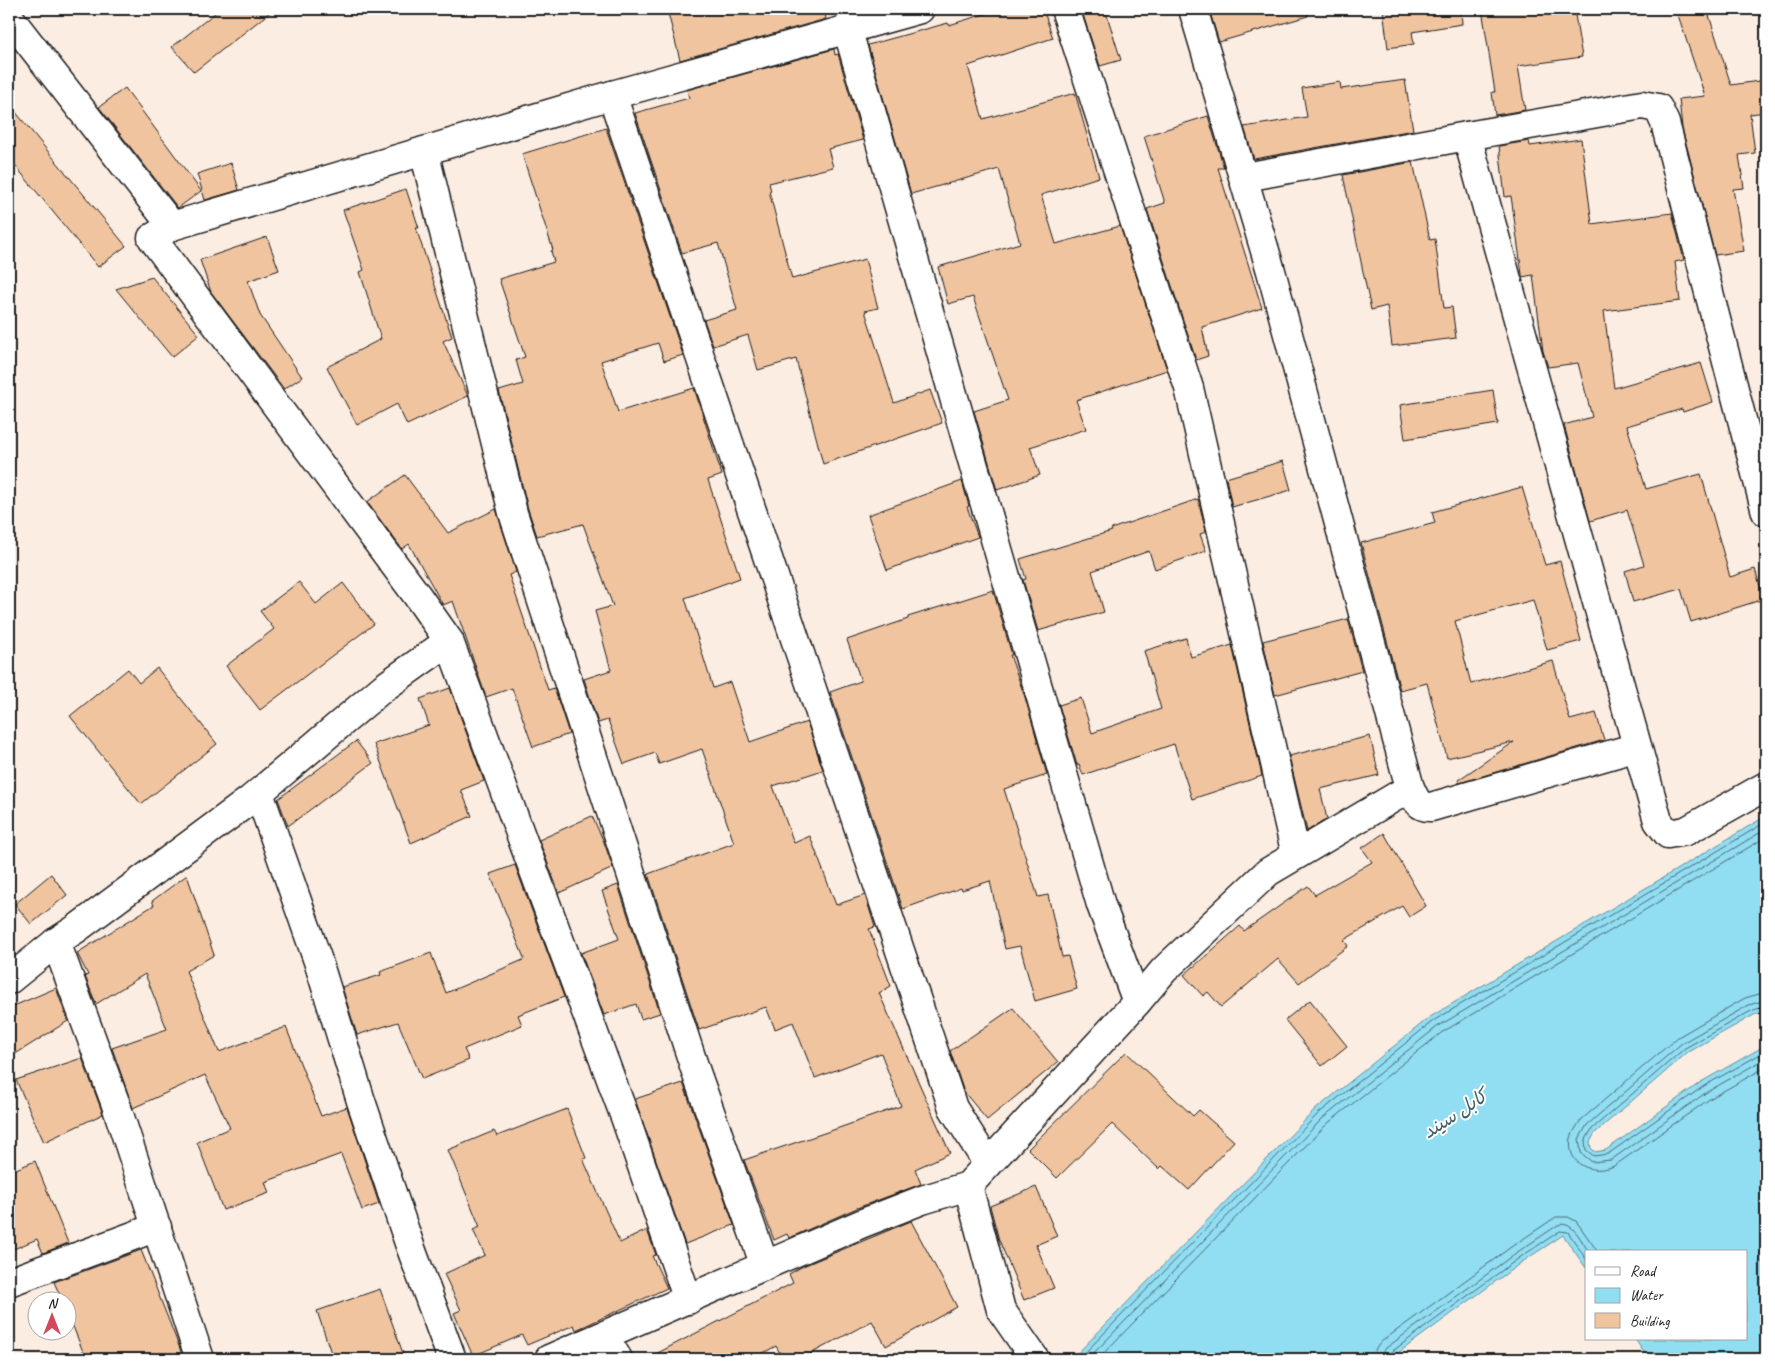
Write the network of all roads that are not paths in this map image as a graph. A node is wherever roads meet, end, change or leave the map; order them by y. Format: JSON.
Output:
{"nodes":[{"id":1,"x":920,"y":9,"type":"edge"},
{"id":2,"x":1065,"y":9,"type":"edge"},
{"id":3,"x":1193,"y":9,"type":"edge"},
{"id":4,"x":9,"y":17,"type":"edge"},
{"id":5,"x":847,"y":28,"type":"junction"},
{"id":6,"x":612,"y":95,"type":"junction"},
{"id":7,"x":1467,"y":136,"type":"junction"},
{"id":8,"x":424,"y":151,"type":"junction"},
{"id":9,"x":1245,"y":177,"type":"junction"},
{"id":10,"x":172,"y":226,"type":"junction"},
{"id":11,"x":1766,"y":512,"type":"edge"},
{"id":12,"x":449,"y":641,"type":"junction"},
{"id":13,"x":1637,"y":747,"type":"junction"},
{"id":14,"x":1766,"y":786,"type":"edge"},
{"id":15,"x":1410,"y":788,"type":"junction"},
{"id":16,"x":259,"y":793,"type":"junction"},
{"id":17,"x":1296,"y":855,"type":"junction"},
{"id":18,"x":56,"y":942,"type":"junction"},
{"id":19,"x":9,"y":980,"type":"edge"},
{"id":20,"x":1137,"y":1002,"type":"junction"},
{"id":21,"x":988,"y":1164,"type":"junction"},
{"id":22,"x":968,"y":1186,"type":"junction"},
{"id":23,"x":157,"y":1227,"type":"junction"},
{"id":24,"x":765,"y":1266,"type":"junction"},
{"id":25,"x":9,"y":1282,"type":"edge"},
{"id":26,"x":688,"y":1300,"type":"junction"},
{"id":27,"x":604,"y":1336,"type":"junction"},
{"id":28,"x":200,"y":1359,"type":"edge"},
{"id":29,"x":452,"y":1359,"type":"edge"},
{"id":30,"x":549,"y":1359,"type":"edge"},
{"id":31,"x":618,"y":1359,"type":"edge"},
{"id":32,"x":1035,"y":1359,"type":"edge"}],
"edges":[{"from":1,"to":5,"type":"street"},
{"from":2,"to":17,"type":"street"},
{"from":3,"to":9,"type":"street"},
{"from":4,"to":10,"type":"street"},
{"from":5,"to":6,"type":"street"},
{"from":5,"to":20,"type":"street"},
{"from":6,"to":8,"type":"street"},
{"from":6,"to":21,"type":"street"},
{"from":7,"to":9,"type":"street"},
{"from":7,"to":11,"type":"street"},
{"from":7,"to":13,"type":"street"},
{"from":8,"to":10,"type":"street"},
{"from":8,"to":24,"type":"street"},
{"from":9,"to":15,"type":"street"},
{"from":10,"to":12,"type":"street"},
{"from":12,"to":16,"type":"street"},
{"from":12,"to":26,"type":"street"},
{"from":13,"to":14,"type":"street"},
{"from":13,"to":15,"type":"street"},
{"from":15,"to":17,"type":"street"},
{"from":16,"to":18,"type":"street"},
{"from":16,"to":29,"type":"street"},
{"from":17,"to":20,"type":"street"},
{"from":18,"to":19,"type":"street"},
{"from":18,"to":23,"type":"street"},
{"from":20,"to":21,"type":"street"},
{"from":21,"to":22,"type":"street"},
{"from":22,"to":24,"type":"street"},
{"from":22,"to":32,"type":"street"},
{"from":23,"to":25,"type":"street"},
{"from":23,"to":28,"type":"street"},
{"from":24,"to":26,"type":"street"},
{"from":26,"to":27,"type":"street"},
{"from":27,"to":30,"type":"street"},
{"from":27,"to":31,"type":"street"}]}
